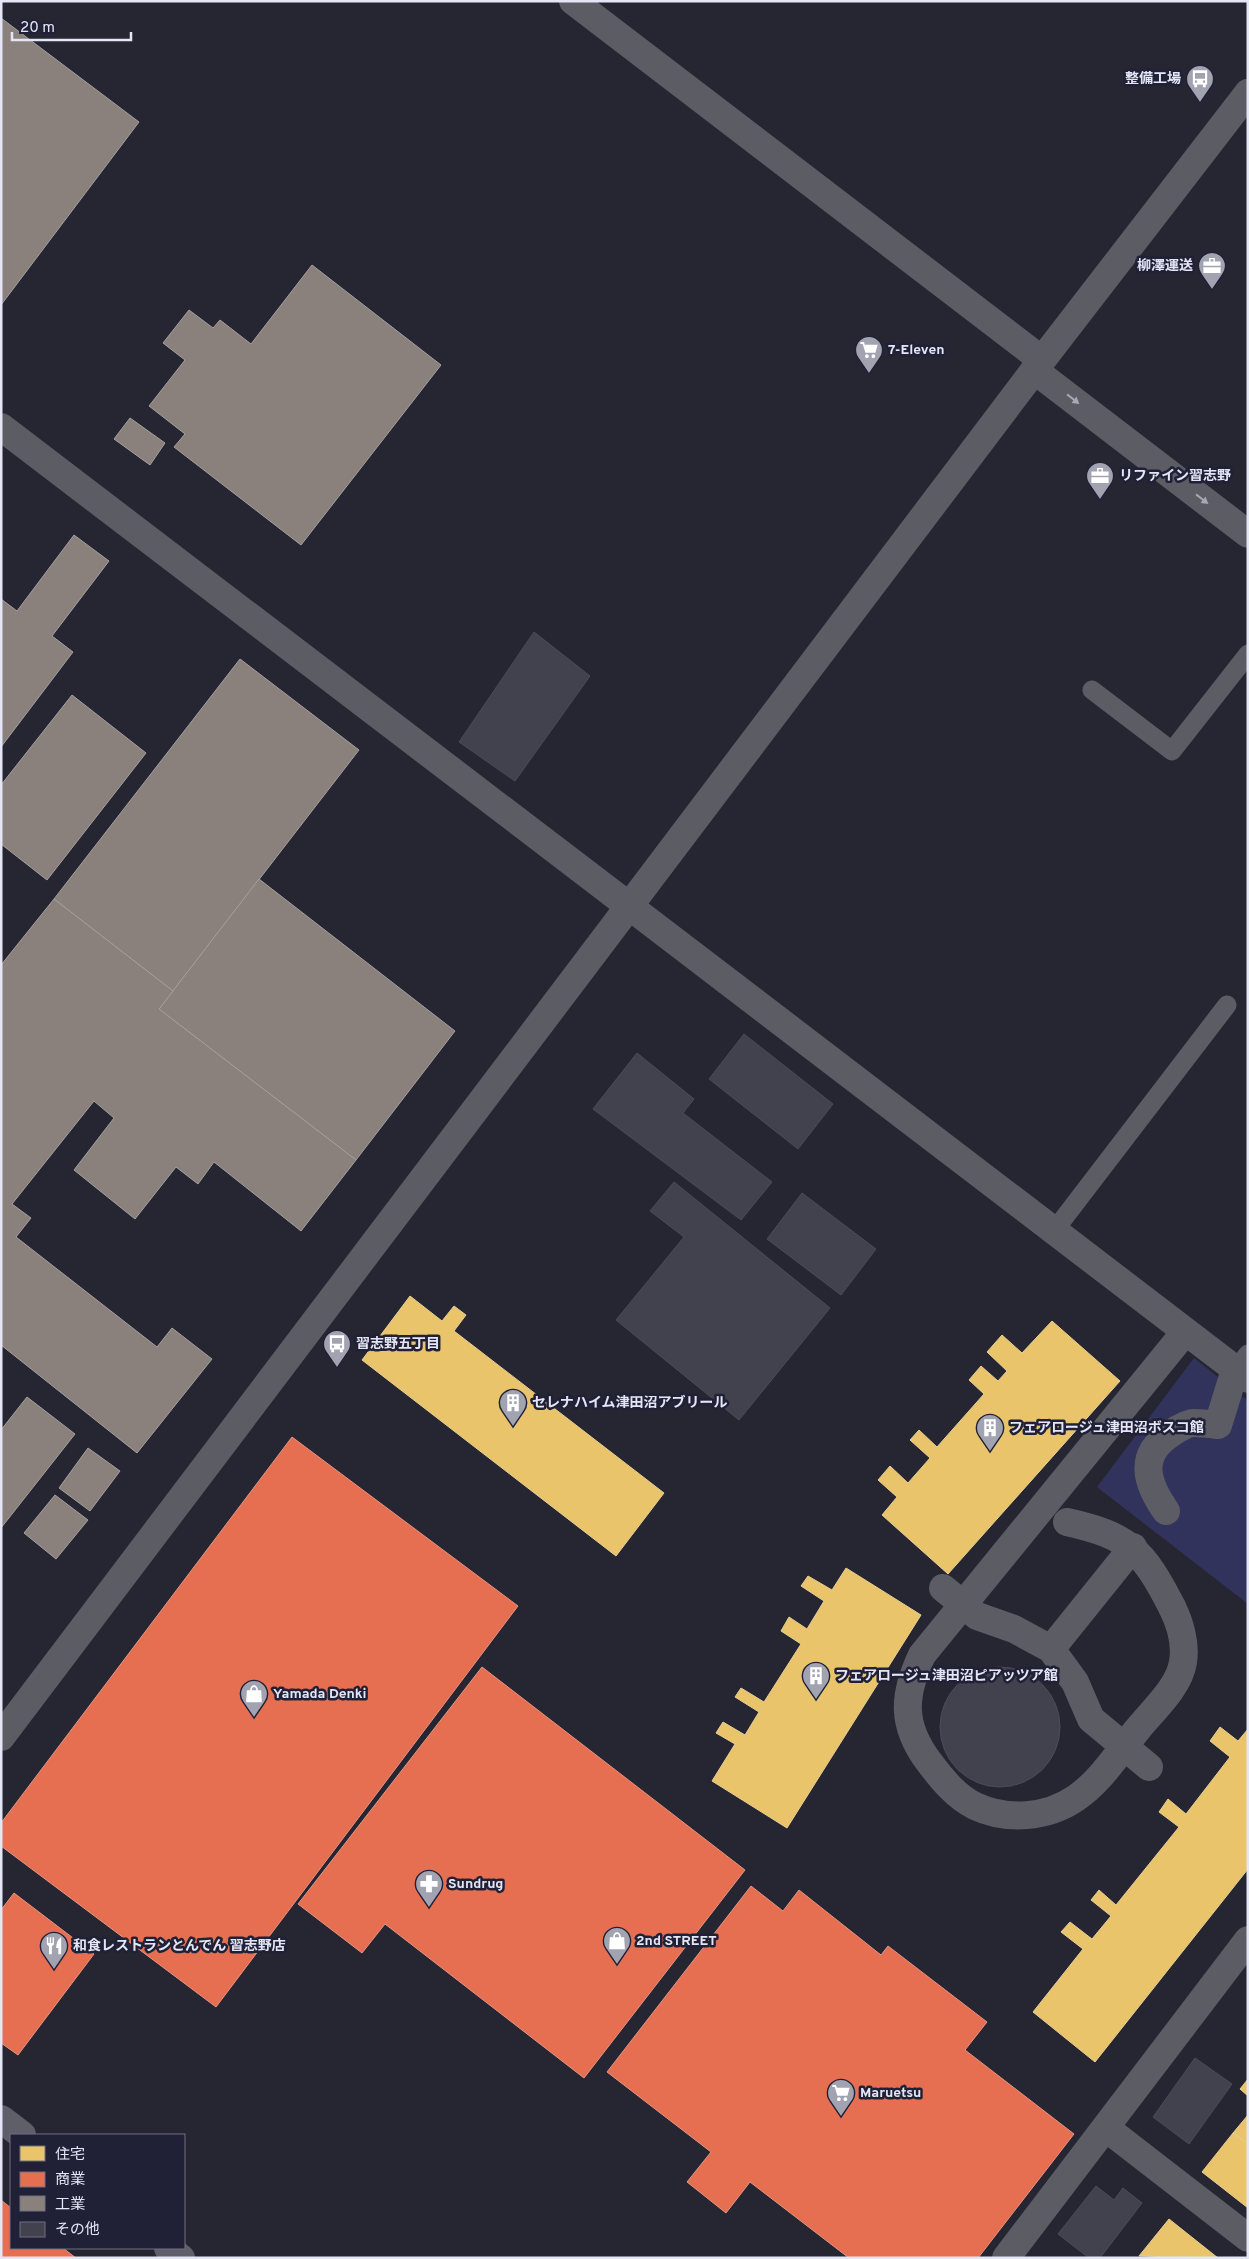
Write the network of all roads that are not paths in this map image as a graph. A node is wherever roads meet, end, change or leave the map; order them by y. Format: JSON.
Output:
{"nodes":[{"id":1,"x":572,"y":1,"type":"edge"},
{"id":2,"x":1248,"y":93,"type":"edge"},
{"id":3,"x":1038,"y":365,"type":"junction"},
{"id":4,"x":1,"y":427,"type":"edge"},
{"id":5,"x":1248,"y":534,"type":"edge"},
{"id":6,"x":1248,"y":654,"type":"edge"},
{"id":7,"x":1092,"y":690,"type":"dead end"},
{"id":8,"x":629,"y":906,"type":"junction"},
{"id":9,"x":1227,"y":1005,"type":"dead end"},
{"id":10,"x":1054,"y":1231,"type":"junction"},
{"id":11,"x":1186,"y":1332,"type":"junction"},
{"id":12,"x":1243,"y":1368,"type":"edge"},
{"id":13,"x":1166,"y":1511,"type":"dead end"},
{"id":14,"x":1067,"y":1522,"type":"dead end"},
{"id":15,"x":1133,"y":1547,"type":"junction"},
{"id":16,"x":943,"y":1588,"type":"dead end"},
{"id":17,"x":1051,"y":1649,"type":"junction"},
{"id":18,"x":1,"y":1736,"type":"edge"},
{"id":19,"x":1150,"y":1767,"type":"dead end"},
{"id":20,"x":1248,"y":1940,"type":"edge"},
{"id":21,"x":1,"y":2119,"type":"edge"},
{"id":22,"x":1106,"y":2128,"type":"junction"},
{"id":23,"x":21,"y":2134,"type":"edge"},
{"id":24,"x":1248,"y":2238,"type":"edge"},
{"id":25,"x":169,"y":2249,"type":"edge"},
{"id":26,"x":181,"y":2258,"type":"edge"},
{"id":27,"x":1006,"y":2258,"type":"edge"}],
"edges":[{"from":1,"to":3,"type":"street"},
{"from":2,"to":3,"type":"street"},
{"from":3,"to":5,"type":"street","one_way":true},
{"from":3,"to":8,"type":"street"},
{"from":4,"to":8,"type":"street"},
{"from":6,"to":7,"type":"lane"},
{"from":8,"to":10,"type":"street"},
{"from":8,"to":18,"type":"street"},
{"from":9,"to":10,"type":"lane"},
{"from":10,"to":11,"type":"street"},
{"from":11,"to":12,"type":"street"},
{"from":11,"to":15,"type":"street"},
{"from":12,"to":13,"type":"street"},
{"from":14,"to":15,"type":"street"},
{"from":15,"to":17,"type":"street"},
{"from":16,"to":17,"type":"street"},
{"from":17,"to":19,"type":"street"},
{"from":20,"to":22,"type":"street"},
{"from":21,"to":23,"type":"main road"},
{"from":22,"to":24,"type":"street"},
{"from":22,"to":27,"type":"street"},
{"from":25,"to":26,"type":"main road"}]}
